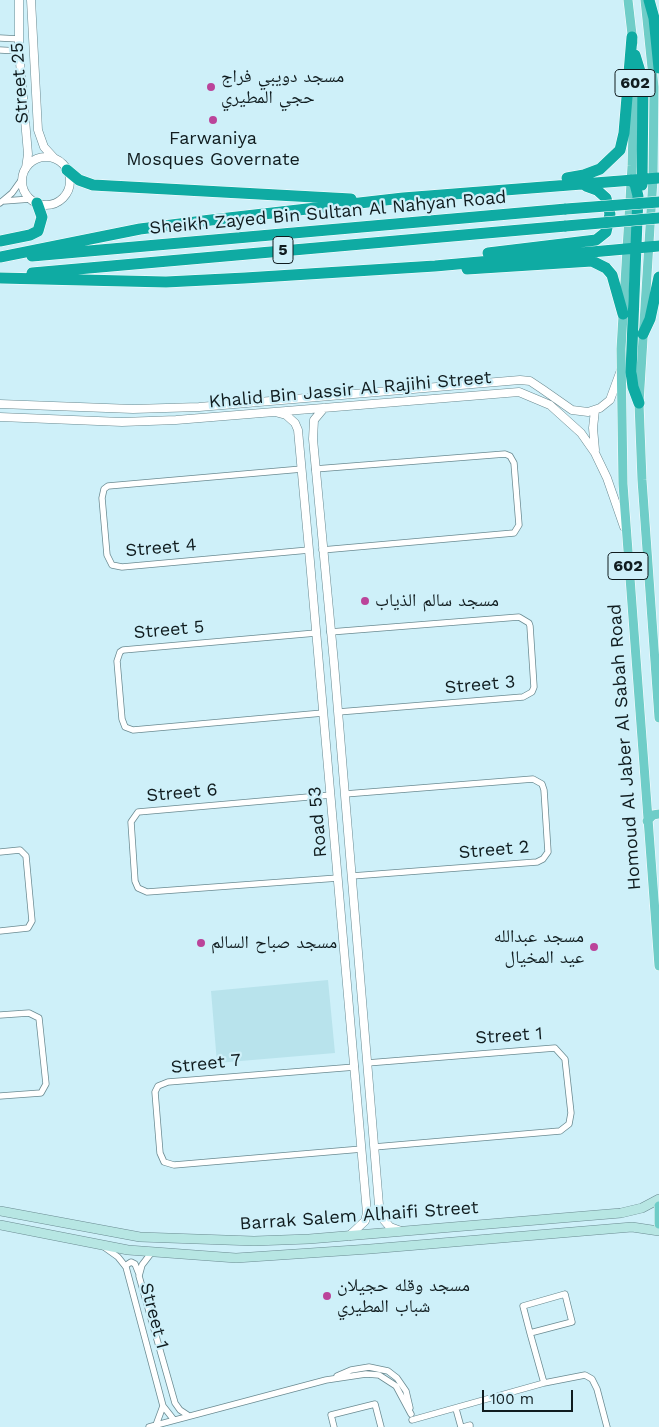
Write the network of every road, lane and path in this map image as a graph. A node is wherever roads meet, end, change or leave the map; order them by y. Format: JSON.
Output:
{"nodes":[{"id":1,"x":19,"y":0,"type":"edge"},
{"id":2,"x":31,"y":0,"type":"edge"},
{"id":3,"x":628,"y":0,"type":"edge"},
{"id":4,"x":644,"y":0,"type":"edge"},
{"id":5,"x":649,"y":0,"type":"edge"},
{"id":6,"x":632,"y":37,"type":"junction"},
{"id":7,"x":0,"y":38,"type":"edge"},
{"id":8,"x":19,"y":39,"type":"junction"},
{"id":9,"x":0,"y":50,"type":"edge"},
{"id":10,"x":19,"y":51,"type":"junction"},
{"id":11,"x":635,"y":55,"type":"junction"},
{"id":12,"x":659,"y":68,"type":"edge"},
{"id":13,"x":54,"y":158,"type":"junction"},
{"id":14,"x":26,"y":168,"type":"junction"},
{"id":15,"x":68,"y":170,"type":"junction"},
{"id":16,"x":646,"y":179,"type":"edge"},
{"id":17,"x":22,"y":180,"type":"junction"},
{"id":18,"x":578,"y":184,"type":"junction"},
{"id":19,"x":486,"y":191,"type":"junction"},
{"id":20,"x":387,"y":200,"type":"junction"},
{"id":21,"x":34,"y":201,"type":"junction"},
{"id":22,"x":1,"y":202,"type":"edge"},
{"id":23,"x":659,"y":202,"type":"edge"},
{"id":24,"x":659,"y":218,"type":"edge"},
{"id":25,"x":0,"y":240,"type":"edge"},
{"id":26,"x":643,"y":247,"type":"edge"},
{"id":27,"x":0,"y":258,"type":"edge"},
{"id":28,"x":435,"y":266,"type":"junction"},
{"id":29,"x":0,"y":277,"type":"edge"},
{"id":30,"x":659,"y":277,"type":"edge"},
{"id":31,"x":623,"y":314,"type":"junction"},
{"id":32,"x":643,"y":334,"type":"junction"},
{"id":33,"x":621,"y":369,"type":"junction"},
{"id":34,"x":468,"y":384,"type":"junction"},
{"id":35,"x":465,"y":396,"type":"junction"},
{"id":36,"x":639,"y":403,"type":"junction"},
{"id":37,"x":0,"y":404,"type":"edge"},
{"id":38,"x":324,"y":408,"type":"junction"},
{"id":39,"x":133,"y":409,"type":"junction"},
{"id":40,"x":595,"y":410,"type":"junction"},
{"id":41,"x":275,"y":412,"type":"junction"},
{"id":42,"x":0,"y":417,"type":"edge"},
{"id":43,"x":135,"y":422,"type":"junction"},
{"id":44,"x":313,"y":438,"type":"junction"},
{"id":45,"x":299,"y":439,"type":"junction"},
{"id":46,"x":595,"y":453,"type":"junction"},
{"id":47,"x":302,"y":469,"type":"junction"},
{"id":48,"x":315,"y":469,"type":"junction"},
{"id":49,"x":626,"y":530,"type":"junction"},
{"id":50,"x":309,"y":550,"type":"junction"},
{"id":51,"x":322,"y":550,"type":"junction"},
{"id":52,"x":330,"y":632,"type":"junction"},
{"id":53,"x":316,"y":633,"type":"junction"},
{"id":54,"x":334,"y":663,"type":"junction"},
{"id":55,"x":319,"y":664,"type":"junction"},
{"id":56,"x":336,"y":683,"type":"junction"},
{"id":57,"x":321,"y":686,"type":"junction"},
{"id":58,"x":658,"y":706,"type":"edge"},
{"id":59,"x":338,"y":712,"type":"junction"},
{"id":60,"x":323,"y":714,"type":"junction"},
{"id":61,"x":659,"y":718,"type":"edge"},
{"id":62,"x":345,"y":794,"type":"junction"},
{"id":63,"x":331,"y":795,"type":"junction"},
{"id":64,"x":659,"y":814,"type":"edge"},
{"id":65,"x":647,"y":821,"type":"junction"},
{"id":66,"x":0,"y":852,"type":"edge"},
{"id":67,"x":352,"y":876,"type":"junction"},
{"id":68,"x":338,"y":878,"type":"junction"},
{"id":69,"x":0,"y":931,"type":"edge"},
{"id":70,"x":659,"y":966,"type":"edge"},
{"id":71,"x":361,"y":1001,"type":"junction"},
{"id":72,"x":349,"y":1003,"type":"junction"},
{"id":73,"x":0,"y":1015,"type":"edge"},
{"id":74,"x":363,"y":1020,"type":"junction"},
{"id":75,"x":351,"y":1021,"type":"junction"},
{"id":76,"x":367,"y":1063,"type":"junction"},
{"id":77,"x":355,"y":1067,"type":"junction"},
{"id":78,"x":0,"y":1096,"type":"edge"},
{"id":79,"x":374,"y":1147,"type":"junction"},
{"id":80,"x":362,"y":1149,"type":"junction"},
{"id":81,"x":659,"y":1199,"type":"edge"},
{"id":82,"x":366,"y":1204,"type":"junction"},
{"id":83,"x":379,"y":1205,"type":"junction"},
{"id":84,"x":659,"y":1206,"type":"edge"},
{"id":85,"x":0,"y":1211,"type":"edge"},
{"id":86,"x":26,"y":1216,"type":"junction"},
{"id":87,"x":561,"y":1218,"type":"junction"},
{"id":88,"x":50,"y":1221,"type":"junction"},
{"id":89,"x":659,"y":1224,"type":"edge"},
{"id":90,"x":0,"y":1225,"type":"edge"},
{"id":91,"x":22,"y":1230,"type":"junction"},
{"id":92,"x":401,"y":1231,"type":"junction"},
{"id":93,"x":659,"y":1231,"type":"edge"},
{"id":94,"x":560,"y":1233,"type":"junction"},
{"id":95,"x":46,"y":1234,"type":"junction"},
{"id":96,"x":348,"y":1236,"type":"junction"},
{"id":97,"x":234,"y":1241,"type":"junction"},
{"id":98,"x":254,"y":1241,"type":"junction"},
{"id":99,"x":100,"y":1245,"type":"junction"},
{"id":100,"x":152,"y":1252,"type":"junction"},
{"id":101,"x":236,"y":1258,"type":"junction"},
{"id":102,"x":252,"y":1258,"type":"junction"},
{"id":103,"x":125,"y":1266,"type":"junction"},
{"id":104,"x":140,"y":1276,"type":"junction"},
{"id":105,"x":530,"y":1332,"type":"junction"},
{"id":106,"x":544,"y":1383,"type":"junction"},
{"id":107,"x":175,"y":1402,"type":"junction"},
{"id":108,"x":163,"y":1406,"type":"junction"},
{"id":109,"x":456,"y":1409,"type":"junction"},
{"id":110,"x":189,"y":1416,"type":"junction"},
{"id":111,"x":412,"y":1417,"type":"junction"},
{"id":112,"x":174,"y":1420,"type":"junction"},
{"id":113,"x":156,"y":1425,"type":"junction"},
{"id":114,"x":149,"y":1427,"type":"edge"},
{"id":115,"x":334,"y":1427,"type":"edge"},
{"id":116,"x":381,"y":1427,"type":"edge"},
{"id":117,"x":414,"y":1427,"type":"edge"},
{"id":118,"x":462,"y":1427,"type":"edge"},
{"id":119,"x":470,"y":1427,"type":"edge"},
{"id":120,"x":607,"y":1427,"type":"edge"}],
"edges":[{"from":1,"to":8,"type":"street","name":"Street 25"},
{"from":2,"to":13,"type":"street","name":"Street 25"},
{"from":3,"to":6,"type":"main road","number":"602"},
{"from":4,"to":16,"type":"main road","name":"Homoud Al Jaber Al Sabah Road","number":"602"},
{"from":5,"to":12,"type":"highway"},
{"from":6,"to":11,"type":"main road","number":"602"},
{"from":6,"to":19,"type":"highway"},
{"from":7,"to":8,"type":"street"},
{"from":8,"to":10,"type":"street","name":"Street 25"},
{"from":9,"to":10,"type":"street"},
{"from":10,"to":14,"type":"street","name":"Street 25"},
{"from":11,"to":16,"type":"highway"},
{"from":11,"to":16,"type":"main road","name":"Homoud Al Jaber Al Sabah Road","number":"602"},
{"from":13,"to":14,"type":"street"},
{"from":13,"to":15,"type":"street"},
{"from":14,"to":17,"type":"street"},
{"from":15,"to":20,"type":"highway"},
{"from":15,"to":21,"type":"street"},
{"from":16,"to":18,"type":"highway"},
{"from":16,"to":26,"type":"main road","name":"Homoud Al Jaber Al Sabah Road","number":"602"},
{"from":16,"to":26,"type":"highway"},
{"from":17,"to":21,"type":"street"},
{"from":17,"to":22,"type":"street"},
{"from":18,"to":19,"type":"highway"},
{"from":18,"to":28,"type":"highway"},
{"from":19,"to":20,"type":"highway"},
{"from":20,"to":27,"type":"highway"},
{"from":21,"to":22,"type":"street"},
{"from":21,"to":25,"type":"highway"},
{"from":23,"to":27,"type":"highway","name":"Sheikh Zayed Bin Sultan Al Nahyan Road","number":"5","bridge":true},
{"from":24,"to":29,"type":"highway","name":"Sheikh Zayed Bin Sultan Al Nahyan Road","number":"5","bridge":true},
{"from":26,"to":28,"type":"highway"},
{"from":26,"to":31,"type":"main road","name":"Homoud Al Jaber Al Sabah Road","number":"602"},
{"from":26,"to":32,"type":"main road","name":"Homoud Al Jaber Al Sabah Road","number":"602"},
{"from":26,"to":36,"type":"highway"},
{"from":28,"to":29,"type":"highway"},
{"from":28,"to":31,"type":"highway"},
{"from":30,"to":32,"type":"highway"},
{"from":31,"to":33,"type":"main road","name":"Homoud Al Jaber Al Sabah Road","number":"602"},
{"from":32,"to":36,"type":"main road","name":"Homoud Al Jaber Al Sabah Road","number":"602"},
{"from":33,"to":40,"type":"street"},
{"from":33,"to":49,"type":"main road","name":"Homoud Al Jaber Al Sabah Road","number":"602"},
{"from":34,"to":35,"type":"street"},
{"from":34,"to":39,"type":"street","name":"Khalid Bin Jassir Al Rajihi Street"},
{"from":34,"to":40,"type":"street","name":"Khalid Bin Jassir Al Rajihi Street"},
{"from":35,"to":38,"type":"street","name":"Khalid Bin Jassir Al Rajihi Street"},
{"from":35,"to":46,"type":"street","name":"Khalid Bin Jassir Al Rajihi Street"},
{"from":36,"to":58,"type":"main road","name":"Homoud Al Jaber Al Sabah Road","number":"602"},
{"from":37,"to":39,"type":"street","name":"Khalid Bin Jassir Al Rajihi Street"},
{"from":38,"to":41,"type":"street","name":"Khalid Bin Jassir Al Rajihi Street"},
{"from":38,"to":44,"type":"street","name":"Road 53"},
{"from":39,"to":43,"type":"street"},
{"from":40,"to":46,"type":"street"},
{"from":41,"to":43,"type":"street","name":"Khalid Bin Jassir Al Rajihi Street"},
{"from":41,"to":45,"type":"street","name":"Road 53"},
{"from":42,"to":43,"type":"street","name":"Khalid Bin Jassir Al Rajihi Street"},
{"from":44,"to":45,"type":"street"},
{"from":44,"to":48,"type":"street","name":"Road 53"},
{"from":45,"to":47,"type":"street","name":"Road 53"},
{"from":46,"to":49,"type":"street","name":"Khalid Bin Jassir Al Rajihi Street"},
{"from":47,"to":50,"type":"street","name":"Road 53"},
{"from":47,"to":50,"type":"street","name":"Street 4"},
{"from":48,"to":51,"type":"street","name":"Road 53"},
{"from":48,"to":51,"type":"street"},
{"from":49,"to":65,"type":"main road","name":"Homoud Al Jaber Al Sabah Road","number":"602"},
{"from":50,"to":53,"type":"street","name":"Road 53"},
{"from":51,"to":52,"type":"street","name":"Road 53"},
{"from":52,"to":54,"type":"street","name":"Road 53"},
{"from":52,"to":59,"type":"street","name":"Street 3"},
{"from":53,"to":55,"type":"street","name":"Road 53"},
{"from":53,"to":60,"type":"street","name":"Street 5"},
{"from":54,"to":55,"type":"street"},
{"from":54,"to":56,"type":"street","name":"Road 53"},
{"from":55,"to":57,"type":"street","name":"Road 53"},
{"from":56,"to":57,"type":"street"},
{"from":56,"to":59,"type":"street","name":"Road 53"},
{"from":57,"to":60,"type":"street","name":"Road 53"},
{"from":58,"to":61,"type":"main road","name":"Homoud Al Jaber Al Sabah Road","number":"602"},
{"from":59,"to":62,"type":"street","name":"Road 53"},
{"from":60,"to":63,"type":"street","name":"Road 53"},
{"from":62,"to":67,"type":"street","name":"Road 53"},
{"from":62,"to":67,"type":"street","name":"Street 2"},
{"from":63,"to":68,"type":"street","name":"Road 53"},
{"from":63,"to":68,"type":"street","name":"Street 6"},
{"from":64,"to":65,"type":"main road"},
{"from":65,"to":70,"type":"main road","name":"Homoud Al Jaber Al Sabah Road","number":"602"},
{"from":66,"to":69,"type":"street"},
{"from":67,"to":71,"type":"street","name":"Road 53"},
{"from":68,"to":72,"type":"street","name":"Road 53"},
{"from":71,"to":72,"type":"street"},
{"from":71,"to":74,"type":"street","name":"Road 53"},
{"from":72,"to":75,"type":"street","name":"Road 53"},
{"from":73,"to":78,"type":"street"},
{"from":74,"to":75,"type":"street"},
{"from":74,"to":76,"type":"street","name":"Road 53"},
{"from":75,"to":77,"type":"street","name":"Road 53"},
{"from":76,"to":79,"type":"street","name":"Road 53"},
{"from":76,"to":79,"type":"street","name":"Street 1"},
{"from":77,"to":80,"type":"street","name":"Road 53"},
{"from":77,"to":80,"type":"street","name":"Street 7"},
{"from":79,"to":83,"type":"street","name":"Road 53"},
{"from":80,"to":82,"type":"street","name":"Road 53"},
{"from":81,"to":87,"type":"main road","name":"Barrak Salem Alhaifi Street"},
{"from":82,"to":83,"type":"street"},
{"from":82,"to":96,"type":"street","name":"Road 53"},
{"from":83,"to":92,"type":"street","name":"Road 53"},
{"from":84,"to":89,"type":"main road"},
{"from":85,"to":86,"type":"main road","name":"Barrak Salem Alhaifi Street"},
{"from":86,"to":88,"type":"main road","name":"Barrak Salem Alhaifi Street"},
{"from":86,"to":91,"type":"main road"},
{"from":87,"to":92,"type":"main road","name":"Barrak Salem Alhaifi Street"},
{"from":87,"to":94,"type":"main road"},
{"from":88,"to":95,"type":"main road"},
{"from":88,"to":97,"type":"main road","name":"Barrak Salem Alhaifi Street"},
{"from":90,"to":91,"type":"main road","name":"Barrak Salem Alhaifi Street"},
{"from":91,"to":95,"type":"main road","name":"Barrak Salem Alhaifi Street"},
{"from":92,"to":96,"type":"main road","name":"Barrak Salem Alhaifi Street"},
{"from":93,"to":94,"type":"main road","name":"Barrak Salem Alhaifi Street"},
{"from":94,"to":102,"type":"main road","name":"Barrak Salem Alhaifi Street"},
{"from":95,"to":99,"type":"main road","name":"Barrak Salem Alhaifi Street"},
{"from":96,"to":98,"type":"main road","name":"Barrak Salem Alhaifi Street"},
{"from":97,"to":98,"type":"main road","name":"Barrak Salem Alhaifi Street"},
{"from":97,"to":101,"type":"main road"},
{"from":98,"to":102,"type":"main road"},
{"from":99,"to":100,"type":"main road","name":"Barrak Salem Alhaifi Street"},
{"from":99,"to":103,"type":"street","name":"Street 1"},
{"from":100,"to":101,"type":"main road","name":"Barrak Salem Alhaifi Street"},
{"from":100,"to":104,"type":"street","name":"Street 1"},
{"from":101,"to":102,"type":"main road","name":"Barrak Salem Alhaifi Street"},
{"from":103,"to":104,"type":"street"},
{"from":103,"to":108,"type":"street","name":"Street 1"},
{"from":104,"to":107,"type":"street","name":"Street 1"},
{"from":105,"to":105,"type":"street"},
{"from":105,"to":106,"type":"street"},
{"from":106,"to":109,"type":"street"},
{"from":106,"to":120,"type":"street"},
{"from":107,"to":110,"type":"street","name":"Street 1"},
{"from":107,"to":112,"type":"street","name":"Street 1"},
{"from":108,"to":112,"type":"street","name":"Street 1"},
{"from":108,"to":113,"type":"street"},
{"from":109,"to":111,"type":"street"},
{"from":109,"to":118,"type":"street"},
{"from":110,"to":111,"type":"street"},
{"from":110,"to":112,"type":"street"},
{"from":111,"to":117,"type":"street"},
{"from":112,"to":113,"type":"street"},
{"from":113,"to":114,"type":"street"},
{"from":115,"to":116,"type":"street"},
{"from":118,"to":119,"type":"street"}]}
